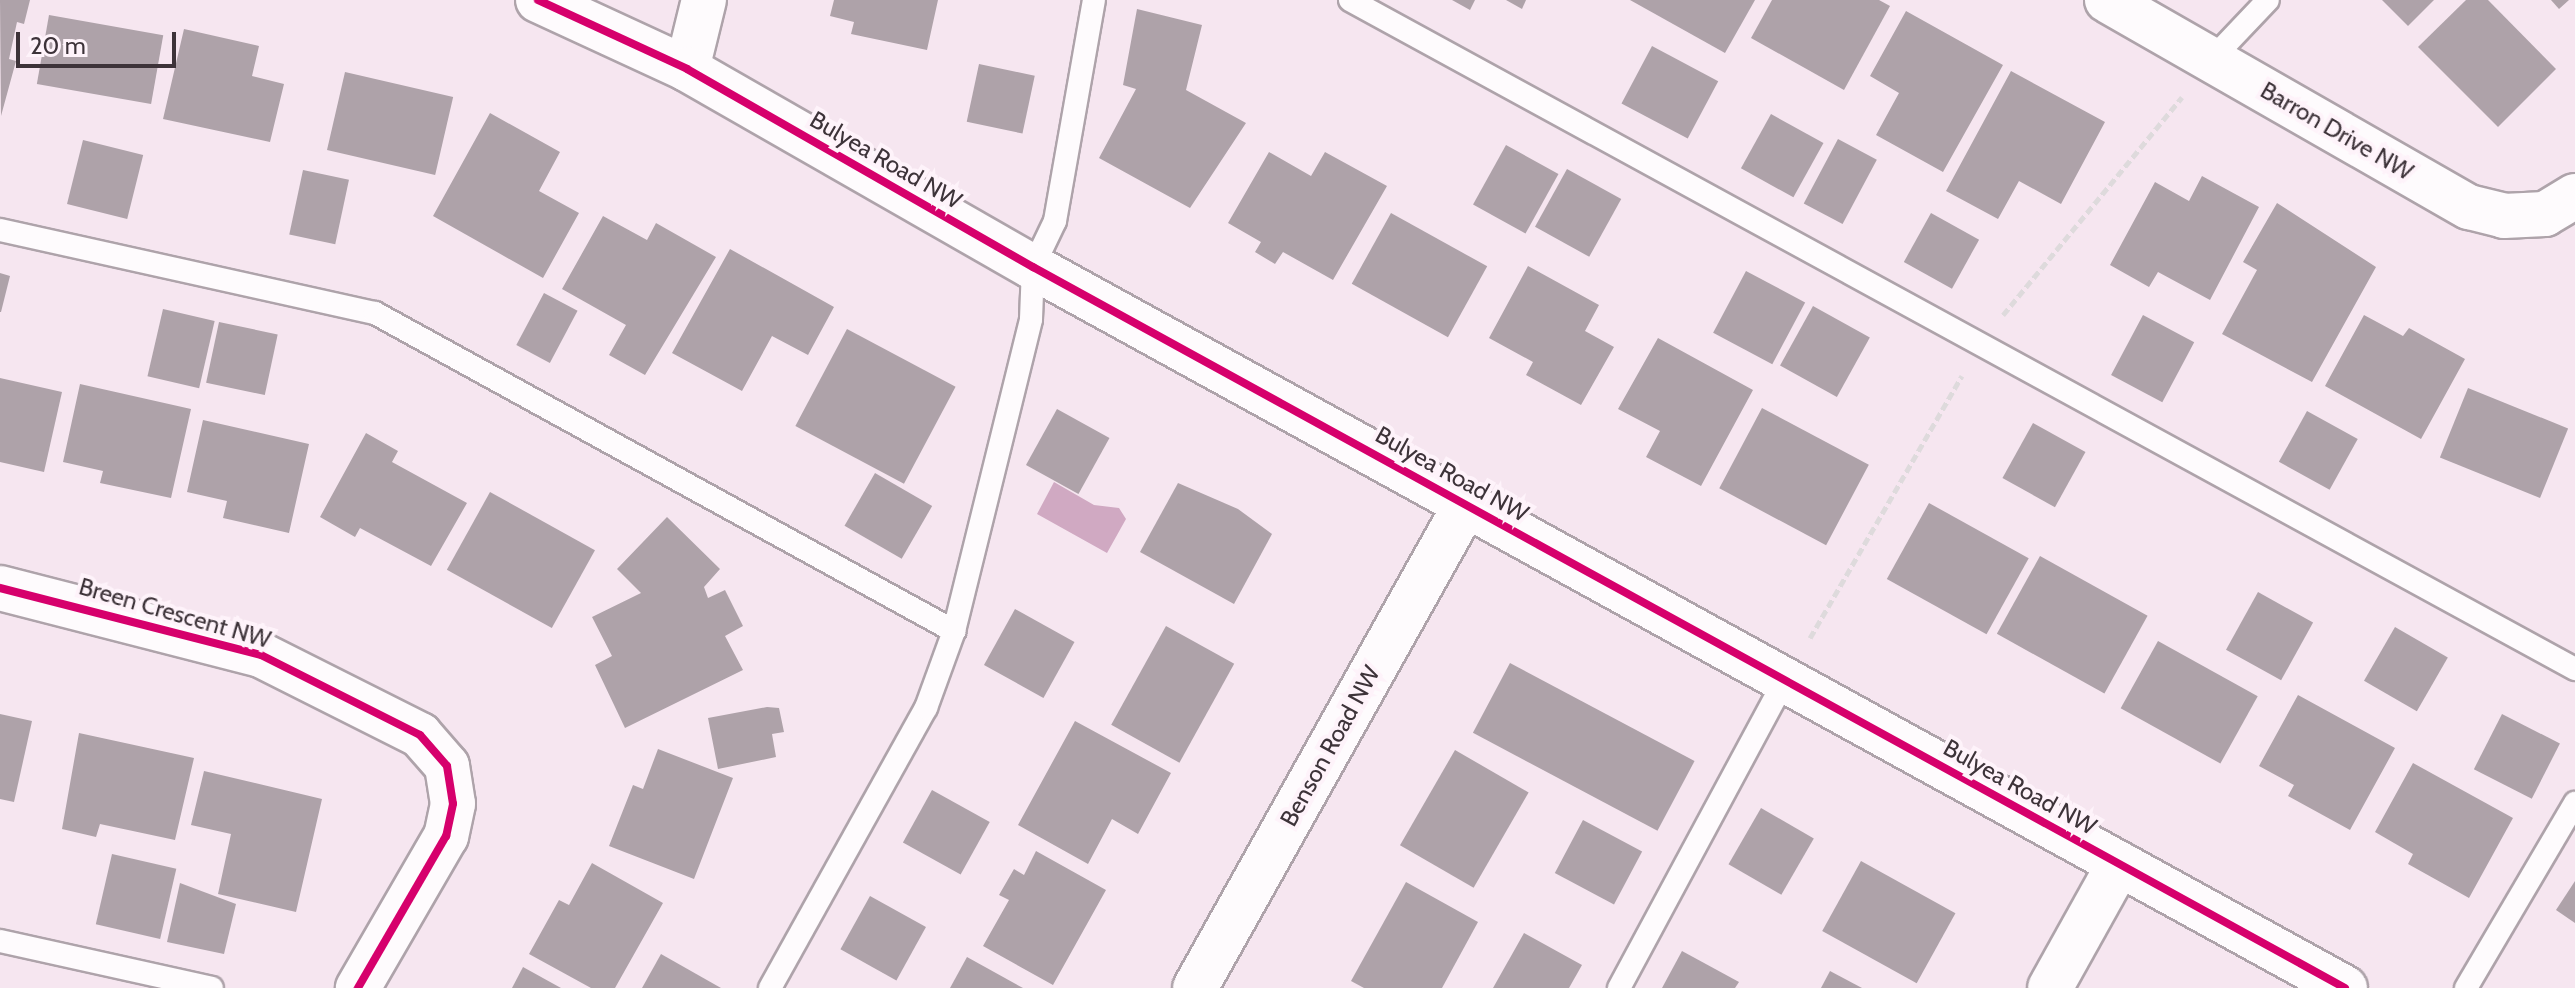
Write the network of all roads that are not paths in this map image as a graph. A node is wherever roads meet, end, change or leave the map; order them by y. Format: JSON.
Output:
{"nodes":[{"id":1,"x":538,"y":0,"type":"edge"},
{"id":2,"x":704,"y":0,"type":"edge"},
{"id":3,"x":1094,"y":0,"type":"edge"},
{"id":4,"x":1350,"y":0,"type":"edge"},
{"id":5,"x":2107,"y":0,"type":"edge"},
{"id":6,"x":2268,"y":0,"type":"edge"},
{"id":7,"x":2212,"y":59,"type":"junction"},
{"id":8,"x":687,"y":69,"type":"junction"},
{"id":9,"x":2575,"y":196,"type":"edge"},
{"id":10,"x":0,"y":230,"type":"edge"},
{"id":11,"x":1033,"y":267,"type":"junction"},
{"id":12,"x":1466,"y":504,"type":"junction"},
{"id":13,"x":0,"y":588,"type":"edge"},
{"id":14,"x":954,"y":631,"type":"junction"},
{"id":15,"x":2575,"y":669,"type":"edge"},
{"id":16,"x":1785,"y":680,"type":"junction"},
{"id":17,"x":2575,"y":803,"type":"edge"},
{"id":18,"x":2119,"y":864,"type":"junction"},
{"id":19,"x":0,"y":941,"type":"edge"},
{"id":20,"x":212,"y":988,"type":"edge"},
{"id":21,"x":358,"y":988,"type":"edge"},
{"id":22,"x":770,"y":988,"type":"edge"},
{"id":23,"x":1195,"y":988,"type":"edge"},
{"id":24,"x":1619,"y":988,"type":"edge"},
{"id":25,"x":2050,"y":988,"type":"edge"},
{"id":26,"x":2345,"y":988,"type":"edge"},
{"id":27,"x":2466,"y":988,"type":"edge"}],
"edges":[{"from":1,"to":8,"type":"street","name":"Bulyea Road NW"},
{"from":2,"to":8,"type":"street"},
{"from":3,"to":11,"type":"lane"},
{"from":4,"to":15,"type":"lane"},
{"from":5,"to":7,"type":"street","name":"Barron Drive NW"},
{"from":6,"to":7,"type":"lane"},
{"from":7,"to":9,"type":"street","name":"Barron Drive NW"},
{"from":8,"to":11,"type":"street","name":"Bulyea Road NW"},
{"from":10,"to":14,"type":"lane"},
{"from":11,"to":12,"type":"street","name":"Bulyea Road NW"},
{"from":11,"to":14,"type":"lane"},
{"from":12,"to":16,"type":"street","name":"Bulyea Road NW"},
{"from":12,"to":23,"type":"street","name":"Benson Road NW"},
{"from":13,"to":21,"type":"street","name":"Breen Crescent NW"},
{"from":14,"to":22,"type":"lane"},
{"from":16,"to":18,"type":"street","name":"Bulyea Road NW"},
{"from":16,"to":24,"type":"lane"},
{"from":17,"to":27,"type":"lane"},
{"from":18,"to":25,"type":"street"},
{"from":18,"to":26,"type":"street","name":"Bulyea Road NW"},
{"from":19,"to":20,"type":"lane"}]}
